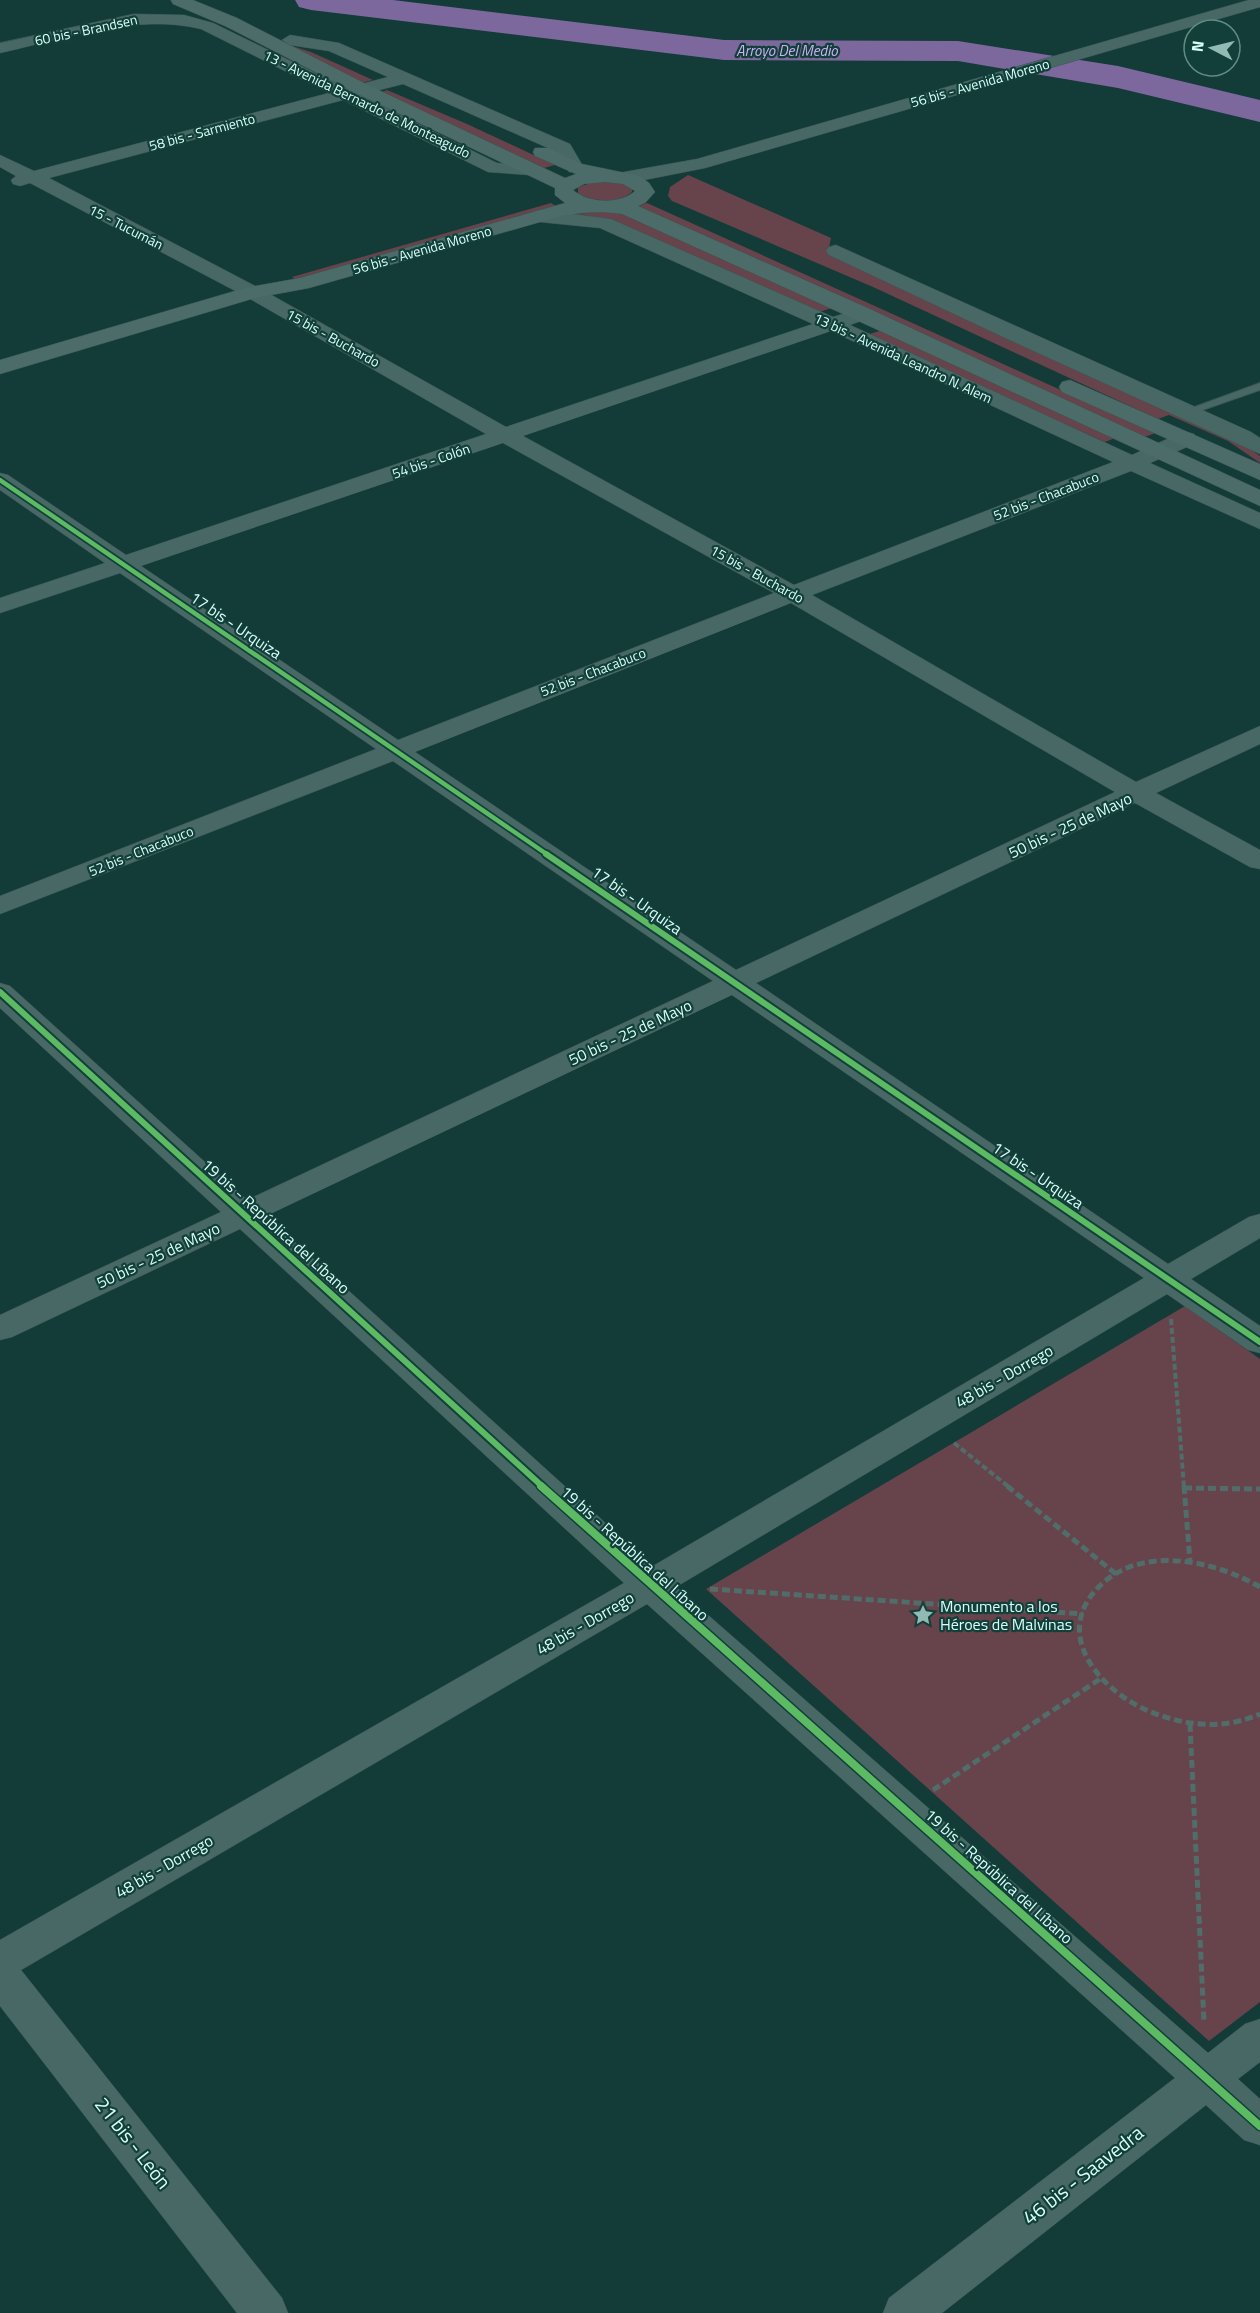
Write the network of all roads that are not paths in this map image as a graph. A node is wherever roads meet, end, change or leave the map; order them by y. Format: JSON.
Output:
{"nodes":[{"id":1,"x":179,"y":0,"type":"edge"},
{"id":2,"x":1260,"y":2,"type":"edge"},
{"id":3,"x":231,"y":22,"type":"junction"},
{"id":4,"x":207,"y":26,"type":"junction"},
{"id":5,"x":0,"y":48,"type":"edge"},
{"id":6,"x":397,"y":80,"type":"junction"},
{"id":7,"x":354,"y":92,"type":"junction"},
{"id":8,"x":0,"y":160,"type":"edge"},
{"id":9,"x":699,"y":164,"type":"junction"},
{"id":10,"x":29,"y":177,"type":"junction"},
{"id":11,"x":614,"y":177,"type":"junction"},
{"id":12,"x":0,"y":185,"type":"edge"},
{"id":13,"x":565,"y":189,"type":"junction"},
{"id":14,"x":644,"y":193,"type":"junction"},
{"id":15,"x":600,"y":205,"type":"junction"},
{"id":16,"x":540,"y":216,"type":"junction"},
{"id":17,"x":836,"y":251,"type":"dead end"},
{"id":18,"x":252,"y":292,"type":"junction"},
{"id":19,"x":862,"y":314,"type":"junction"},
{"id":20,"x":831,"y":324,"type":"junction"},
{"id":21,"x":1001,"y":356,"type":"dead end"},
{"id":22,"x":0,"y":367,"type":"edge"},
{"id":23,"x":1055,"y":381,"type":"dead end"},
{"id":24,"x":1260,"y":386,"type":"edge"},
{"id":25,"x":1188,"y":412,"type":"junction"},
{"id":26,"x":506,"y":436,"type":"junction"},
{"id":27,"x":1186,"y":439,"type":"junction"},
{"id":28,"x":1260,"y":447,"type":"edge"},
{"id":29,"x":1155,"y":452,"type":"junction"},
{"id":30,"x":1131,"y":464,"type":"junction"},
{"id":31,"x":1260,"y":473,"type":"edge"},
{"id":32,"x":0,"y":480,"type":"edge"},
{"id":33,"x":1260,"y":499,"type":"edge"},
{"id":34,"x":1260,"y":522,"type":"edge"},
{"id":35,"x":123,"y":565,"type":"junction"},
{"id":36,"x":793,"y":594,"type":"junction"},
{"id":37,"x":0,"y":606,"type":"edge"},
{"id":38,"x":1260,"y":734,"type":"edge"},
{"id":39,"x":397,"y":749,"type":"junction"},
{"id":40,"x":1137,"y":794,"type":"junction"},
{"id":41,"x":1260,"y":861,"type":"edge"},
{"id":42,"x":0,"y":906,"type":"edge"},
{"id":43,"x":734,"y":984,"type":"junction"},
{"id":44,"x":0,"y":992,"type":"edge"},
{"id":45,"x":244,"y":1214,"type":"junction"},
{"id":46,"x":1260,"y":1224,"type":"edge"},
{"id":47,"x":1168,"y":1280,"type":"junction"},
{"id":48,"x":0,"y":1329,"type":"edge"},
{"id":49,"x":1260,"y":1342,"type":"edge"},
{"id":50,"x":650,"y":1585,"type":"junction"},
{"id":51,"x":0,"y":1961,"type":"edge"},
{"id":52,"x":0,"y":1974,"type":"edge"},
{"id":53,"x":1260,"y":2037,"type":"edge"},
{"id":54,"x":1206,"y":2078,"type":"junction"},
{"id":55,"x":1260,"y":2126,"type":"edge"},
{"id":56,"x":265,"y":2313,"type":"edge"},
{"id":57,"x":906,"y":2313,"type":"edge"}],
"edges":[{"from":1,"to":3,"type":"main road","name":"13 - Avenida Bernardo de Monteagudo"},
{"from":2,"to":9,"type":"street","name":"56 bis - Avenida Moreno"},
{"from":3,"to":4,"type":"street"},
{"from":3,"to":6,"type":"main road","name":"13 - Avenida Bernardo de Monteagudo"},
{"from":3,"to":7,"type":"main road","name":"13 - Avenida Bernardo de Monteagudo"},
{"from":4,"to":5,"type":"street","name":"60 bis - Brandsen"},
{"from":4,"to":7,"type":"street","name":"13 - Avenida Bernardo de Monteagudo"},
{"from":6,"to":7,"type":"street","name":"58 bis - Sarmiento"},
{"from":6,"to":11,"type":"main road","name":"13 - Avenida Bernardo de Monteagudo"},
{"from":7,"to":10,"type":"street","name":"58 bis - Sarmiento"},
{"from":7,"to":13,"type":"main road","name":"13 - Avenida Bernardo de Monteagudo"},
{"from":8,"to":10,"type":"street","name":"15 - Tucumán"},
{"from":9,"to":11,"type":"street","name":"56 bis - Avenida Moreno"},
{"from":9,"to":14,"type":"street","name":"56 bis - Avenida Moreno"},
{"from":10,"to":12,"type":"street","name":"58 bis - Sarmiento"},
{"from":10,"to":18,"type":"street","name":"15 - Tucumán"},
{"from":11,"to":13,"type":"main road","name":"56 bis - Avenida Moreno"},
{"from":11,"to":14,"type":"main road","name":"13 - Avenida Bernardo de Monteagudo"},
{"from":13,"to":15,"type":"main road","name":"13 bis - Avenida Leandro N. Alem"},
{"from":13,"to":18,"type":"main road","name":"56 bis - Avenida Moreno"},
{"from":14,"to":15,"type":"main road","name":"56 bis - Avenida Moreno"},
{"from":14,"to":21,"type":"main road"},
{"from":15,"to":16,"type":"main road","name":"56 bis - Avenida Moreno"},
{"from":15,"to":19,"type":"main road","name":"13 bis - Avenida Leandro N. Alem"},
{"from":16,"to":18,"type":"main road","name":"56 bis - Avenida Moreno"},
{"from":16,"to":20,"type":"street","name":"13 bis - Avenida Leandro N. Alem"},
{"from":17,"to":25,"type":"street"},
{"from":18,"to":22,"type":"main road","name":"56 bis - Avenida Moreno"},
{"from":18,"to":26,"type":"street","name":"15 bis - Buchardo"},
{"from":19,"to":20,"type":"street","name":"54 bis - Colón"},
{"from":19,"to":29,"type":"main road","name":"13 bis - Avenida Leandro N. Alem"},
{"from":20,"to":26,"type":"street","name":"54 bis - Colón"},
{"from":20,"to":30,"type":"street","name":"13 bis - Avenida Leandro N. Alem"},
{"from":23,"to":27,"type":"main road"},
{"from":24,"to":25,"type":"lane"},
{"from":25,"to":28,"type":"street"},
{"from":26,"to":35,"type":"street","name":"54 bis - Colón"},
{"from":26,"to":36,"type":"street","name":"15 bis - Buchardo"},
{"from":27,"to":29,"type":"street","name":"52 bis - Chacabuco"},
{"from":27,"to":31,"type":"main road"},
{"from":29,"to":30,"type":"street","name":"52 bis - Chacabuco"},
{"from":29,"to":33,"type":"main road","name":"13 bis - Avenida Leandro N. Alem"},
{"from":30,"to":34,"type":"street","name":"13 bis - Avenida Leandro N. Alem"},
{"from":30,"to":36,"type":"street","name":"52 bis - Chacabuco"},
{"from":32,"to":35,"type":"street","name":"17 bis - Urquiza"},
{"from":35,"to":37,"type":"street","name":"54 bis - Colón"},
{"from":35,"to":39,"type":"street","name":"17 bis - Urquiza"},
{"from":36,"to":39,"type":"street","name":"52 bis - Chacabuco"},
{"from":36,"to":40,"type":"street","name":"15 bis - Buchardo"},
{"from":38,"to":40,"type":"street","name":"50 bis - 25 de Mayo"},
{"from":39,"to":42,"type":"street","name":"52 bis - Chacabuco"},
{"from":39,"to":43,"type":"street","name":"17 bis - Urquiza"},
{"from":40,"to":41,"type":"street","name":"15 bis - Buchardo"},
{"from":40,"to":43,"type":"street","name":"50 bis - 25 de Mayo"},
{"from":43,"to":45,"type":"street","name":"50 bis - 25 de Mayo"},
{"from":43,"to":47,"type":"street","name":"17 bis - Urquiza"},
{"from":44,"to":45,"type":"street","name":"19 bis - República del Líbano"},
{"from":45,"to":48,"type":"street","name":"50 bis - 25 de Mayo"},
{"from":45,"to":50,"type":"street","name":"19 bis - República del Líbano"},
{"from":46,"to":47,"type":"street","name":"48 bis - Dorrego"},
{"from":47,"to":49,"type":"street","name":"17 bis - Urquiza"},
{"from":47,"to":50,"type":"street","name":"48 bis - Dorrego"},
{"from":50,"to":51,"type":"street","name":"48 bis - Dorrego"},
{"from":50,"to":54,"type":"street","name":"19 bis - República del Líbano"},
{"from":52,"to":56,"type":"street","name":"21 bis - León"},
{"from":53,"to":54,"type":"street","name":"46 bis - Saavedra"},
{"from":54,"to":55,"type":"street","name":"19 bis - República del Líbano"},
{"from":54,"to":57,"type":"street","name":"46 bis - Saavedra"}]}
